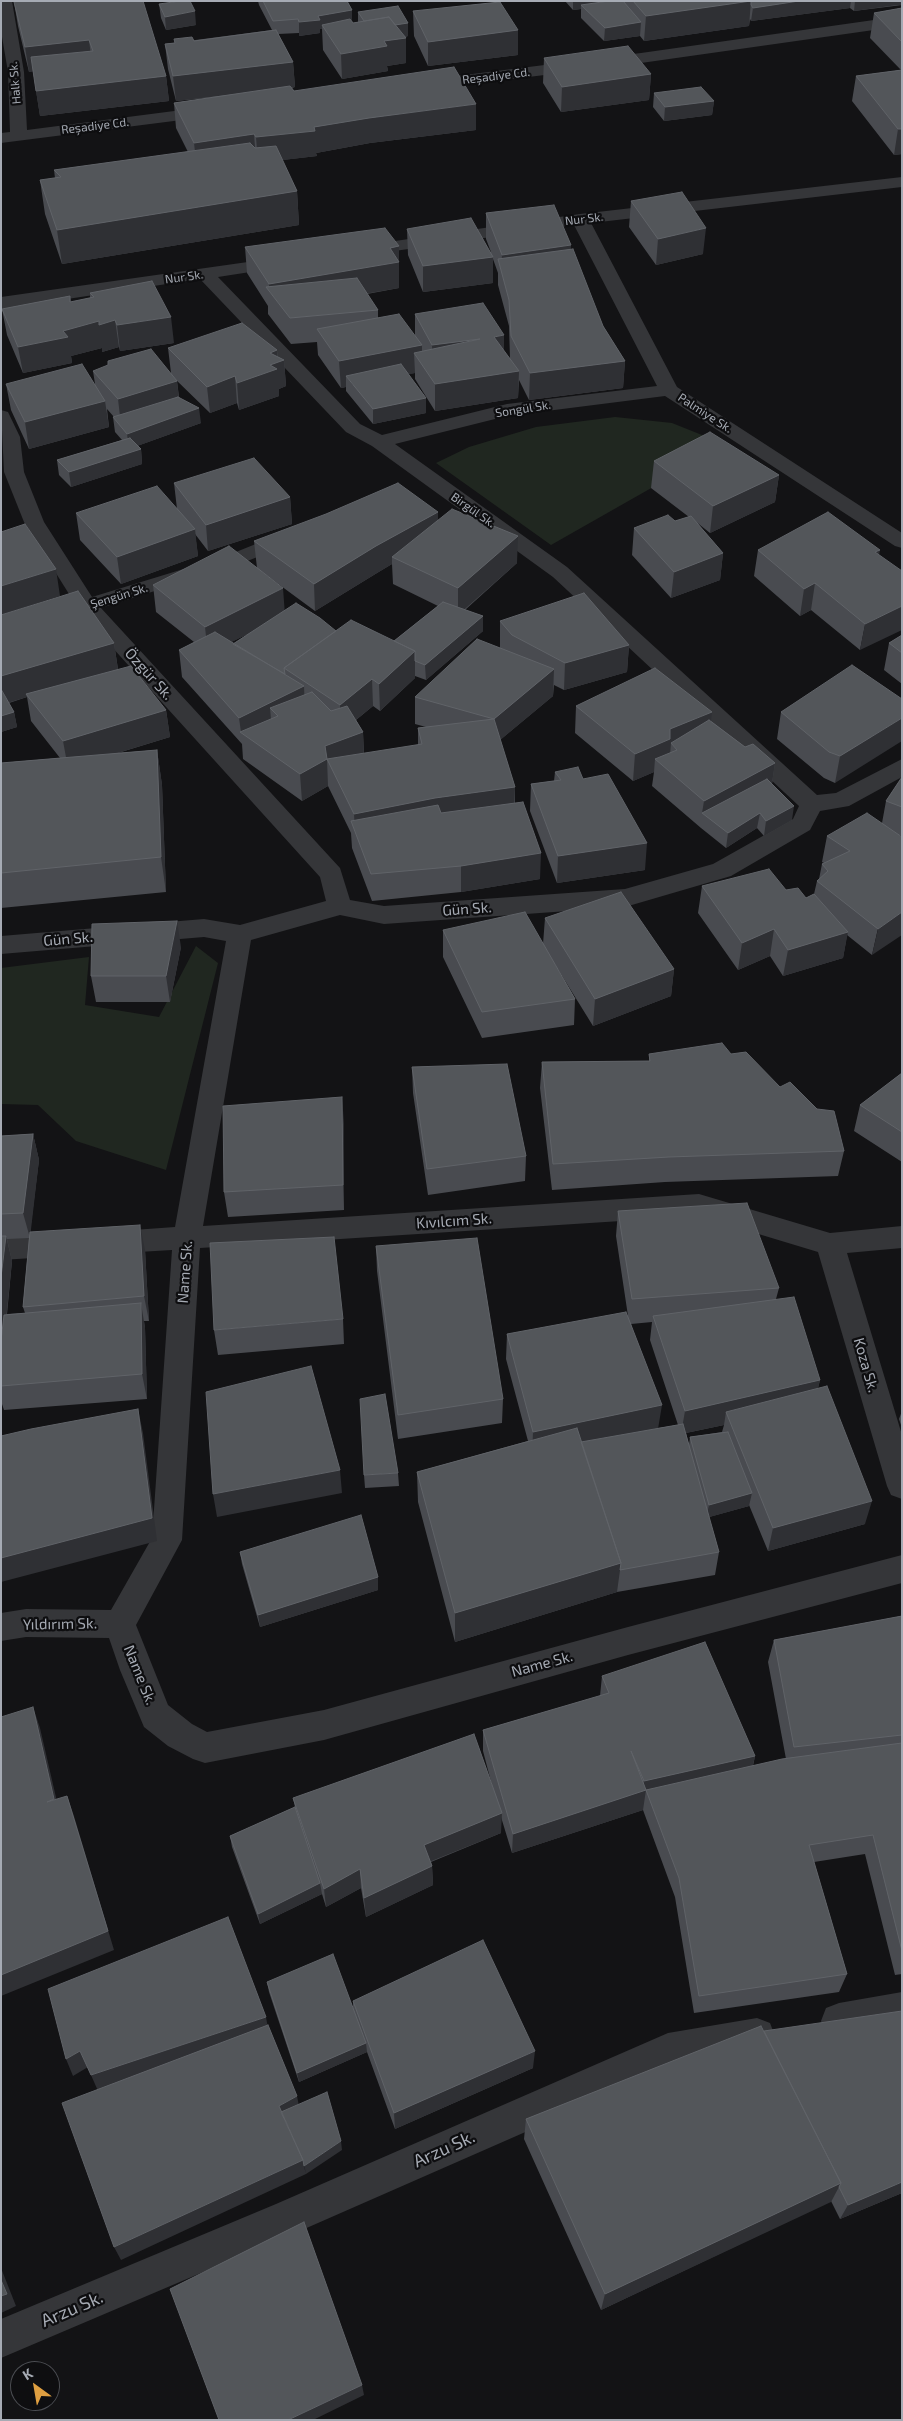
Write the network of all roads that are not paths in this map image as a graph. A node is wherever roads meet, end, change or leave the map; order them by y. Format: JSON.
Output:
{"nodes":[{"id":1,"x":4,"y":1,"type":"edge"},
{"id":2,"x":902,"y":21,"type":"edge"},
{"id":3,"x":404,"y":88,"type":"edge"},
{"id":4,"x":227,"y":110,"type":"edge"},
{"id":5,"x":19,"y":135,"type":"junction"},
{"id":6,"x":1,"y":138,"type":"edge"},
{"id":7,"x":902,"y":182,"type":"edge"},
{"id":8,"x":580,"y":219,"type":"junction"},
{"id":9,"x":343,"y":253,"type":"edge"},
{"id":10,"x":304,"y":259,"type":"edge"},
{"id":11,"x":205,"y":274,"type":"junction"},
{"id":12,"x":1,"y":303,"type":"edge"},
{"id":13,"x":669,"y":390,"type":"junction"},
{"id":14,"x":1,"y":416,"type":"edge"},
{"id":15,"x":379,"y":442,"type":"junction"},
{"id":16,"x":305,"y":531,"type":"edge"},
{"id":17,"x":902,"y":542,"type":"edge"},
{"id":18,"x":88,"y":606,"type":"junction"},
{"id":19,"x":1,"y":632,"type":"edge"},
{"id":20,"x":902,"y":767,"type":"edge"},
{"id":21,"x":812,"y":804,"type":"junction"},
{"id":22,"x":340,"y":906,"type":"junction"},
{"id":23,"x":240,"y":934,"type":"junction"},
{"id":24,"x":1,"y":945,"type":"edge"},
{"id":25,"x":902,"y":1237,"type":"edge"},
{"id":26,"x":187,"y":1239,"type":"junction"},
{"id":27,"x":830,"y":1244,"type":"junction"},
{"id":28,"x":1,"y":1249,"type":"edge"},
{"id":29,"x":902,"y":1486,"type":"edge"},
{"id":30,"x":902,"y":1569,"type":"edge"},
{"id":31,"x":120,"y":1624,"type":"junction"},
{"id":32,"x":1,"y":1627,"type":"edge"},
{"id":33,"x":902,"y":2010,"type":"edge"},
{"id":34,"x":1,"y":2339,"type":"edge"}],
"edges":[{"from":1,"to":5,"type":"street","name":"Halk Sk."},
{"from":2,"to":3,"type":"street","name":"Reşadiye Cd."},
{"from":4,"to":5,"type":"street","name":"Reşadiye Cd."},
{"from":5,"to":6,"type":"street","name":"Reşadiye Cd."},
{"from":7,"to":8,"type":"street","name":"Nur Sk."},
{"from":8,"to":9,"type":"street","name":"Nur Sk."},
{"from":8,"to":13,"type":"street","name":"Palmiye Sk."},
{"from":10,"to":11,"type":"street","name":"Nur Sk."},
{"from":11,"to":12,"type":"street","name":"Nur Sk."},
{"from":11,"to":15,"type":"street","name":"Birgül Sk."},
{"from":13,"to":15,"type":"street","name":"Songül Sk."},
{"from":13,"to":17,"type":"street","name":"Palmiye Sk."},
{"from":14,"to":18,"type":"street","name":"Özgür Sk."},
{"from":15,"to":21,"type":"street","name":"Birgül Sk."},
{"from":16,"to":18,"type":"street","name":"Şengün Sk."},
{"from":18,"to":19,"type":"street","name":"Şengün Sk."},
{"from":18,"to":22,"type":"street","name":"Özgür Sk."},
{"from":20,"to":21,"type":"street"},
{"from":21,"to":22,"type":"street","name":"Gün Sk."},
{"from":22,"to":23,"type":"street","name":"Gün Sk."},
{"from":23,"to":24,"type":"street","name":"Gün Sk."},
{"from":23,"to":26,"type":"street","name":"Name Sk."},
{"from":25,"to":27,"type":"street","name":"Kıvılcım Sk."},
{"from":26,"to":27,"type":"street","name":"Kıvılcım Sk."},
{"from":26,"to":28,"type":"street","name":"Kıvılcım Sk."},
{"from":26,"to":31,"type":"street","name":"Name Sk."},
{"from":27,"to":29,"type":"street","name":"Koza Sk."},
{"from":30,"to":31,"type":"street","name":"Name Sk."},
{"from":31,"to":32,"type":"street","name":"Yıldırım Sk."},
{"from":33,"to":34,"type":"street","name":"Arzu Sk."}]}
